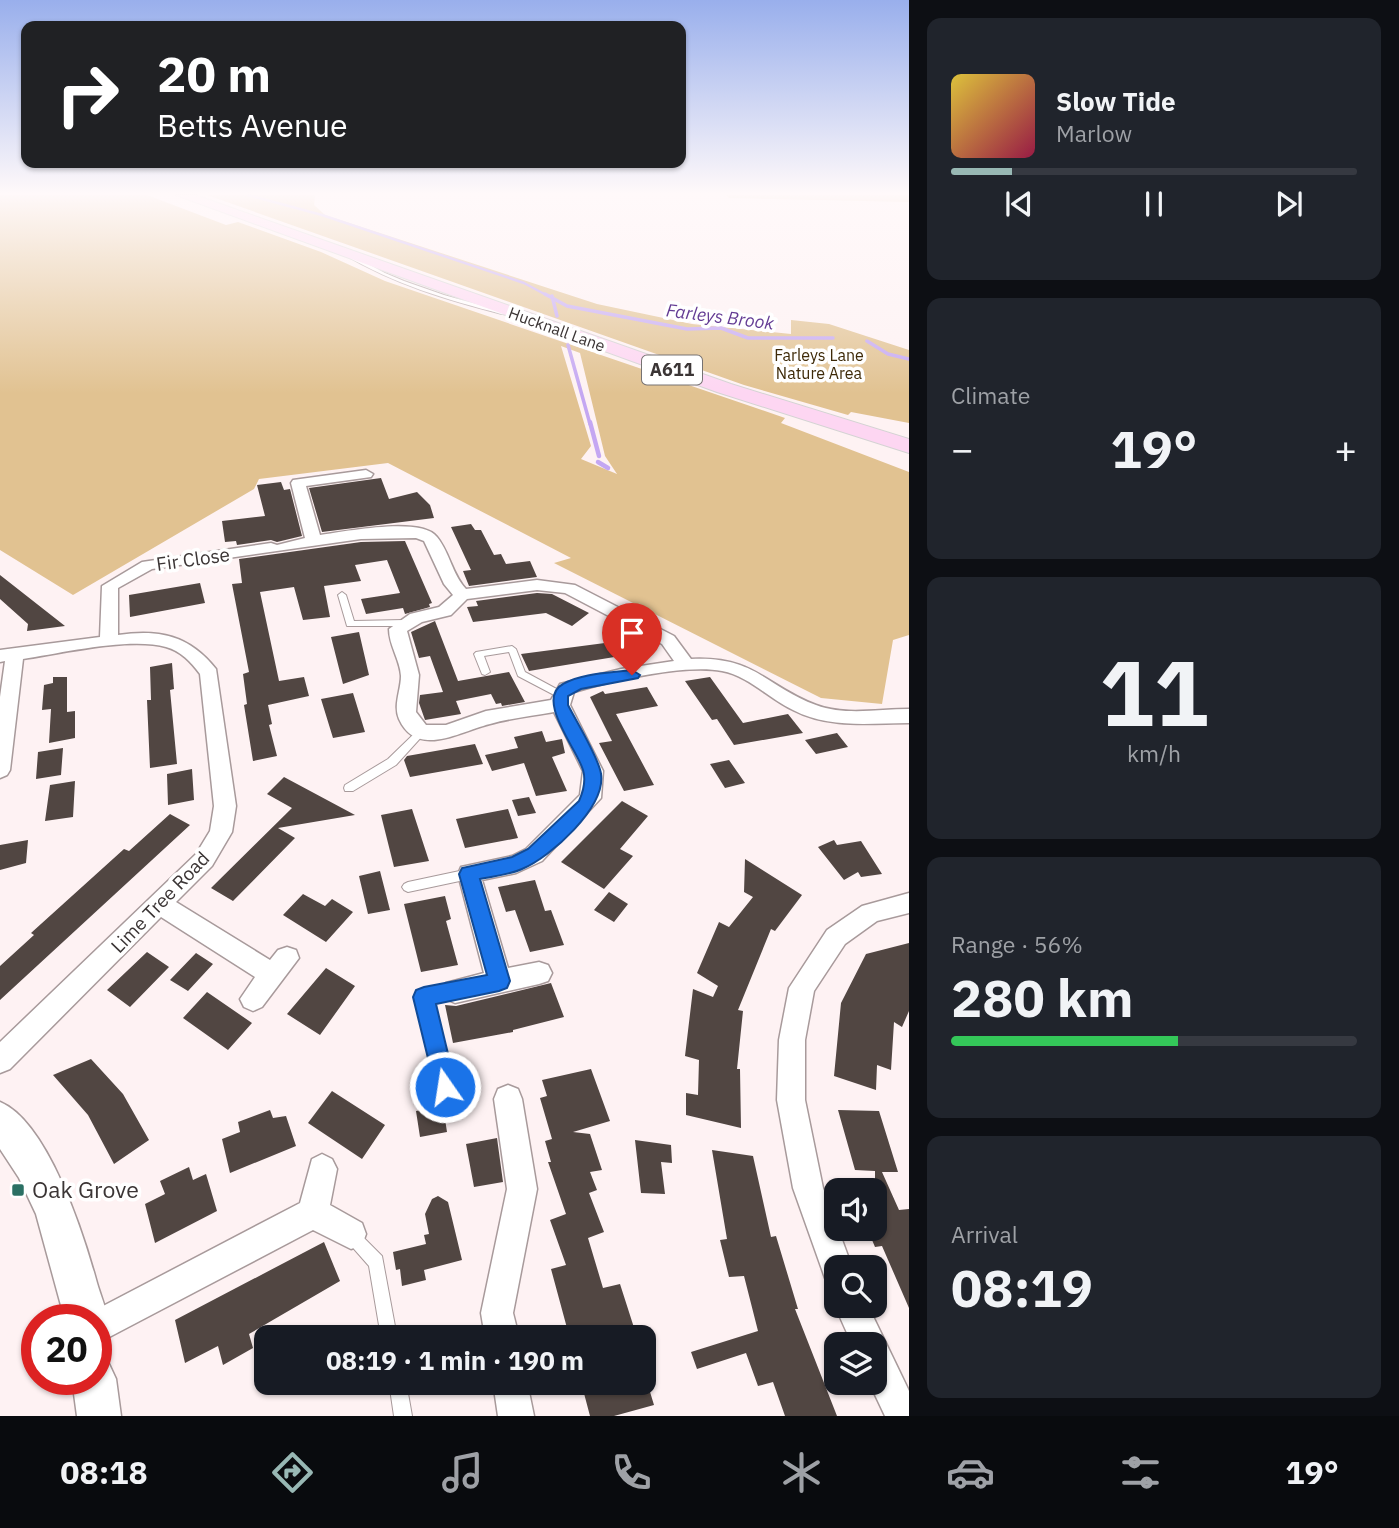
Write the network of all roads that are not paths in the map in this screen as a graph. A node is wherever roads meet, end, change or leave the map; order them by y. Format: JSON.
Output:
{"nodes":[{"id":1,"x":367,"y":261,"type":"edge"},
{"id":2,"x":816,"y":415,"type":"junction"},
{"id":3,"x":909,"y":434,"type":"edge"},
{"id":4,"x":909,"y":446,"type":"edge"},
{"id":5,"x":366,"y":474,"type":"dead end"},
{"id":6,"x":314,"y":542,"type":"junction"},
{"id":7,"x":342,"y":595,"type":"dead end"},
{"id":8,"x":462,"y":595,"type":"junction"},
{"id":9,"x":404,"y":623,"type":"junction"},
{"id":10,"x":109,"y":639,"type":"junction"},
{"id":11,"x":7,"y":655,"type":"edge"},
{"id":12,"x":686,"y":665,"type":"junction"},
{"id":13,"x":485,"y":672,"type":"dead end"},
{"id":14,"x":560,"y":700,"type":"junction"},
{"id":15,"x":909,"y":716,"type":"edge"},
{"id":16,"x":422,"y":731,"type":"junction"},
{"id":17,"x":0,"y":770,"type":"edge"},
{"id":18,"x":349,"y":788,"type":"dead end"},
{"id":19,"x":469,"y":874,"type":"junction"},
{"id":20,"x":408,"y":887,"type":"dead end"},
{"id":21,"x":909,"y":903,"type":"edge"},
{"id":22,"x":160,"y":905,"type":"junction"},
{"id":23,"x":539,"y":973,"type":"dead end"},
{"id":24,"x":499,"y":981,"type":"junction"},
{"id":25,"x":455,"y":991,"type":"joint"},
{"id":26,"x":253,"y":999,"type":"dead end"},
{"id":27,"x":0,"y":1060,"type":"edge"},
{"id":28,"x":445,"y":1087,"type":"dead end"},
{"id":29,"x":508,"y":1099,"type":"dead end"},
{"id":30,"x":0,"y":1120,"type":"edge"},
{"id":31,"x":321,"y":1170,"type":"dead end"},
{"id":32,"x":313,"y":1213,"type":"junction"},
{"id":33,"x":351,"y":1234,"type":"joint"},
{"id":34,"x":832,"y":1255,"type":"edge"},
{"id":35,"x":82,"y":1304,"type":"edge"},
{"id":36,"x":112,"y":1320,"type":"edge"},
{"id":37,"x":387,"y":1325,"type":"edge"},
{"id":38,"x":500,"y":1325,"type":"edge"},
{"id":39,"x":887,"y":1382,"type":"edge"},
{"id":40,"x":96,"y":1395,"type":"edge"},
{"id":41,"x":399,"y":1395,"type":"edge"},
{"id":42,"x":512,"y":1395,"type":"edge"},
{"id":43,"x":99,"y":1416,"type":"edge"},
{"id":44,"x":403,"y":1416,"type":"edge"},
{"id":45,"x":516,"y":1416,"type":"edge"},
{"id":46,"x":903,"y":1416,"type":"edge"}],
"edges":[{"from":1,"to":2,"type":"main road","name":"Hucknall Lane","number":"A611"},
{"from":2,"to":3,"type":"main road","name":"Hucknall Lane","number":"A611"},
{"from":2,"to":4,"type":"main road","name":"Hucknall Lane","number":"A611"},
{"from":5,"to":6,"type":"street"},
{"from":6,"to":8,"type":"street","name":"Fir Close"},
{"from":6,"to":10,"type":"street","name":"Fir Close"},
{"from":7,"to":9,"type":"lane"},
{"from":8,"to":9,"type":"street"},
{"from":8,"to":12,"type":"street"},
{"from":9,"to":16,"type":"street"},
{"from":10,"to":11,"type":"street","name":"Lime Tree Road"},
{"from":10,"to":22,"type":"street","name":"Lime Tree Road"},
{"from":11,"to":17,"type":"street"},
{"from":12,"to":14,"type":"street"},
{"from":12,"to":15,"type":"street"},
{"from":13,"to":14,"type":"lane"},
{"from":14,"to":16,"type":"street"},
{"from":14,"to":19,"type":"street"},
{"from":16,"to":18,"type":"lane"},
{"from":19,"to":20,"type":"lane"},
{"from":19,"to":24,"type":"street"},
{"from":21,"to":34,"type":"street"},
{"from":22,"to":26,"type":"street"},
{"from":22,"to":27,"type":"street","name":"Lime Tree Road"},
{"from":23,"to":24,"type":"street"},
{"from":24,"to":25,"type":"street"},
{"from":25,"to":28,"type":"lane"},
{"from":29,"to":38,"type":"street"},
{"from":30,"to":35,"type":"street"},
{"from":31,"to":32,"type":"street"},
{"from":32,"to":33,"type":"street"},
{"from":32,"to":36,"type":"street"},
{"from":33,"to":37,"type":"lane"},
{"from":39,"to":46,"type":"street"},
{"from":40,"to":43,"type":"street"},
{"from":41,"to":44,"type":"lane"},
{"from":42,"to":45,"type":"street"}]}
